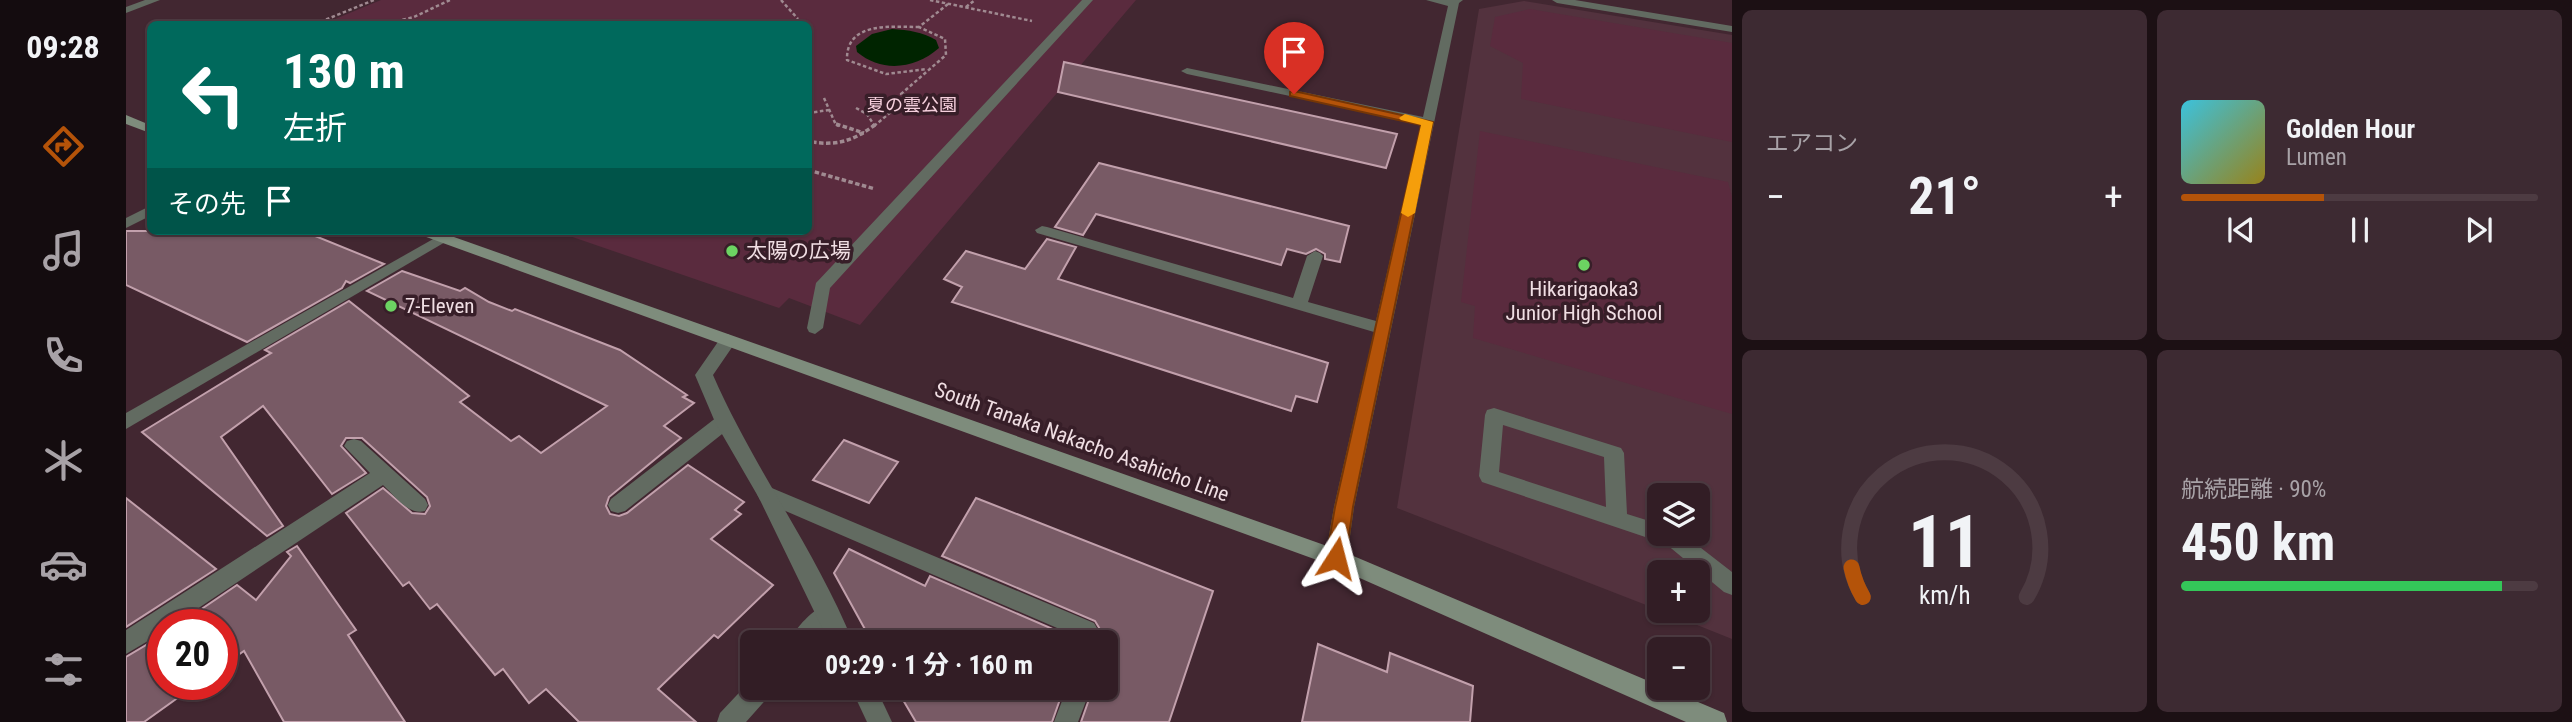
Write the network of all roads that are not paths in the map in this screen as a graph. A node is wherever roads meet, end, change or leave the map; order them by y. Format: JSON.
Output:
{"nodes":[{"id":1,"x":155,"y":0,"type":"edge"},
{"id":2,"x":1088,"y":0,"type":"edge"},
{"id":3,"x":1431,"y":0,"type":"edge"},
{"id":4,"x":1557,"y":0,"type":"edge"},
{"id":5,"x":1456,"y":2,"type":"edge"},
{"id":6,"x":126,"y":10,"type":"edge"},
{"id":7,"x":1732,"y":29,"type":"edge"},
{"id":8,"x":1187,"y":71,"type":"dead end"},
{"id":9,"x":126,"y":120,"type":"edge"},
{"id":10,"x":1428,"y":122,"type":"junction"},
{"id":11,"x":147,"y":128,"type":"edge"},
{"id":12,"x":147,"y":212,"type":"edge"},
{"id":13,"x":126,"y":224,"type":"edge"},
{"id":14,"x":1042,"y":230,"type":"dead end"},
{"id":15,"x":431,"y":235,"type":"edge"},
{"id":16,"x":436,"y":235,"type":"edge"},
{"id":17,"x":1315,"y":256,"type":"dead end"},
{"id":18,"x":1299,"y":305,"type":"junction"},
{"id":19,"x":816,"y":328,"type":"dead end"},
{"id":20,"x":1383,"y":329,"type":"junction"},
{"id":21,"x":728,"y":340,"type":"junction"},
{"id":22,"x":126,"y":422,"type":"edge"},
{"id":23,"x":724,"y":422,"type":"junction"},
{"id":24,"x":354,"y":446,"type":"dead end"},
{"id":25,"x":383,"y":475,"type":"junction"},
{"id":26,"x":767,"y":494,"type":"junction"},
{"id":27,"x":418,"y":505,"type":"dead end"},
{"id":28,"x":618,"y":505,"type":"dead end"},
{"id":29,"x":1617,"y":519,"type":"junction"},
{"id":30,"x":1647,"y":529,"type":"edge"},
{"id":31,"x":1683,"y":546,"type":"edge"},
{"id":32,"x":1336,"y":558,"type":"junction"},
{"id":33,"x":1732,"y":585,"type":"edge"},
{"id":34,"x":827,"y":614,"type":"junction"},
{"id":35,"x":812,"y":630,"type":"edge"},
{"id":36,"x":835,"y":630,"type":"edge"},
{"id":37,"x":1086,"y":630,"type":"edge"},
{"id":38,"x":126,"y":643,"type":"edge"},
{"id":39,"x":749,"y":700,"type":"edge"},
{"id":40,"x":869,"y":700,"type":"edge"},
{"id":41,"x":1075,"y":700,"type":"edge"},
{"id":42,"x":729,"y":722,"type":"edge"},
{"id":43,"x":880,"y":722,"type":"edge"},
{"id":44,"x":1066,"y":722,"type":"edge"},
{"id":45,"x":1715,"y":722,"type":"edge"}],
"edges":[{"from":1,"to":6,"type":"street"},
{"from":2,"to":19,"type":"street"},
{"from":3,"to":5,"type":"street"},
{"from":4,"to":7,"type":"street"},
{"from":5,"to":10,"type":"street"},
{"from":8,"to":10,"type":"street"},
{"from":9,"to":11,"type":"main road"},
{"from":10,"to":20,"type":"street"},
{"from":12,"to":13,"type":"street"},
{"from":14,"to":18,"type":"street"},
{"from":15,"to":22,"type":"street"},
{"from":16,"to":21,"type":"main road","name":"South Tanaka Nakacho Asahicho Line"},
{"from":17,"to":18,"type":"street"},
{"from":18,"to":20,"type":"street"},
{"from":20,"to":32,"type":"street"},
{"from":21,"to":23,"type":"street"},
{"from":21,"to":32,"type":"main road","name":"South Tanaka Nakacho Asahicho Line"},
{"from":23,"to":26,"type":"street"},
{"from":23,"to":28,"type":"street"},
{"from":24,"to":25,"type":"street"},
{"from":25,"to":27,"type":"street"},
{"from":25,"to":38,"type":"street"},
{"from":26,"to":34,"type":"street"},
{"from":26,"to":37,"type":"street"},
{"from":29,"to":29,"type":"street"},
{"from":29,"to":30,"type":"street"},
{"from":31,"to":33,"type":"street"},
{"from":32,"to":45,"type":"main road","name":"South Tanaka Nakacho Asahicho Line"},
{"from":34,"to":35,"type":"street"},
{"from":34,"to":36,"type":"street"},
{"from":39,"to":42,"type":"street"},
{"from":40,"to":43,"type":"street"},
{"from":41,"to":44,"type":"street"}]}
